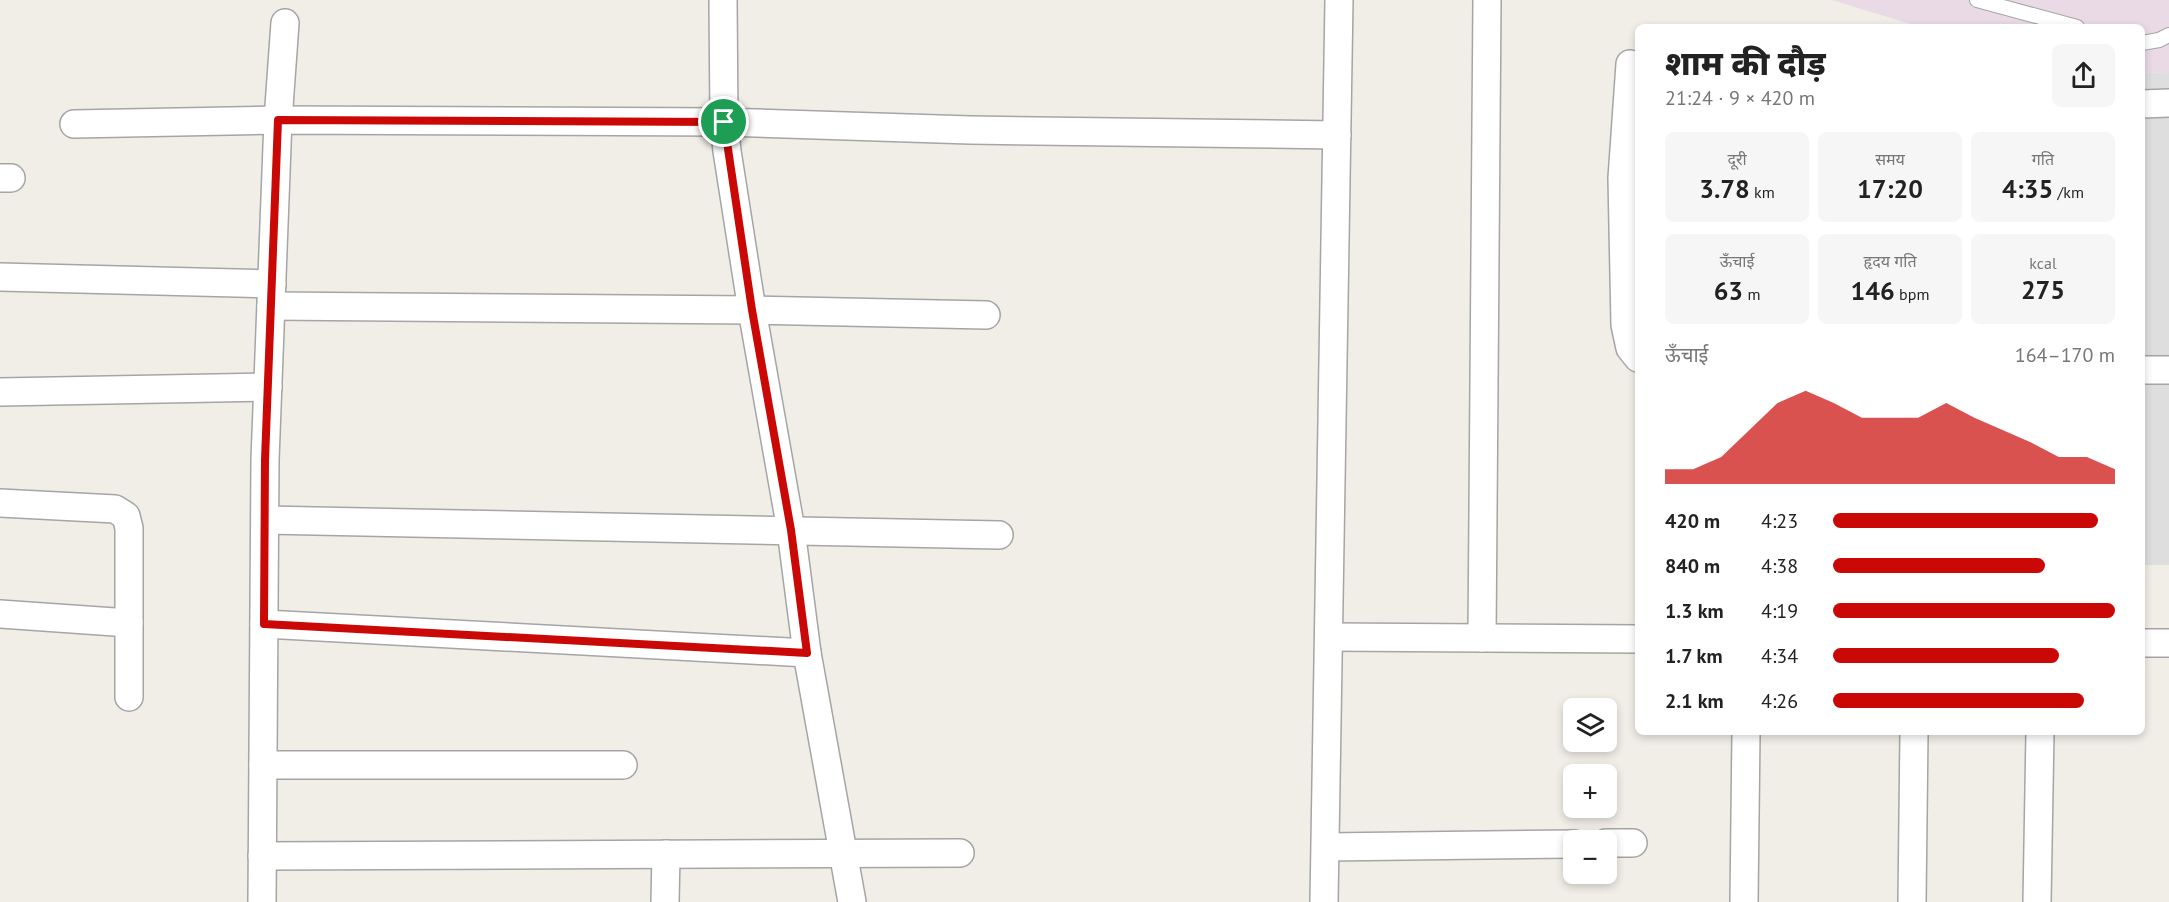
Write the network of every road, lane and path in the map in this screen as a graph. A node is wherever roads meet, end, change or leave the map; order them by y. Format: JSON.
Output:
{"nodes":[{"id":1,"x":723,"y":0,"type":"edge"},
{"id":2,"x":1339,"y":0,"type":"edge"},
{"id":3,"x":1487,"y":0,"type":"edge"},
{"id":4,"x":1977,"y":0,"type":"edge"},
{"id":5,"x":285,"y":23,"type":"dead end"},
{"id":6,"x":2066,"y":24,"type":"edge"},
{"id":7,"x":2169,"y":35,"type":"edge"},
{"id":8,"x":2145,"y":42,"type":"edge"},
{"id":9,"x":1630,"y":64,"type":"dead end"},
{"id":10,"x":2169,"y":103,"type":"edge"},
{"id":11,"x":2145,"y":104,"type":"edge"},
{"id":12,"x":278,"y":120,"type":"junction"},
{"id":13,"x":724,"y":122,"type":"junction"},
{"id":14,"x":74,"y":124,"type":"dead end"},
{"id":15,"x":1337,"y":135,"type":"junction"},
{"id":16,"x":0,"y":277,"type":"edge"},
{"id":17,"x":272,"y":295,"type":"junction"},
{"id":18,"x":752,"y":310,"type":"junction"},
{"id":19,"x":986,"y":315,"type":"dead end"},
{"id":20,"x":1635,"y":354,"type":"edge"},
{"id":21,"x":2145,"y":370,"type":"edge"},
{"id":22,"x":2169,"y":370,"type":"edge"},
{"id":23,"x":268,"y":387,"type":"junction"},
{"id":24,"x":0,"y":392,"type":"edge"},
{"id":25,"x":0,"y":503,"type":"edge"},
{"id":26,"x":266,"y":520,"type":"junction"},
{"id":27,"x":791,"y":530,"type":"junction"},
{"id":28,"x":999,"y":535,"type":"dead end"},
{"id":29,"x":0,"y":614,"type":"edge"},
{"id":30,"x":129,"y":623,"type":"junction"},
{"id":31,"x":264,"y":624,"type":"junction"},
{"id":32,"x":1329,"y":637,"type":"junction"},
{"id":33,"x":1482,"y":638,"type":"junction"},
{"id":34,"x":1635,"y":639,"type":"edge"},
{"id":35,"x":2145,"y":643,"type":"edge"},
{"id":36,"x":2169,"y":643,"type":"edge"},
{"id":37,"x":807,"y":653,"type":"junction"},
{"id":38,"x":129,"y":697,"type":"dead end"},
{"id":39,"x":1746,"y":735,"type":"edge"},
{"id":40,"x":1914,"y":735,"type":"edge"},
{"id":41,"x":2040,"y":735,"type":"edge"},
{"id":42,"x":263,"y":765,"type":"junction"},
{"id":43,"x":623,"y":765,"type":"dead end"},
{"id":44,"x":1563,"y":844,"type":"edge"},
{"id":45,"x":1326,"y":847,"type":"junction"},
{"id":46,"x":842,"y":853,"type":"junction"},
{"id":47,"x":960,"y":853,"type":"dead end"},
{"id":48,"x":666,"y":854,"type":"junction"},
{"id":49,"x":262,"y":856,"type":"junction"},
{"id":50,"x":262,"y":902,"type":"edge"},
{"id":51,"x":665,"y":902,"type":"edge"},
{"id":52,"x":852,"y":902,"type":"edge"},
{"id":53,"x":1324,"y":902,"type":"edge"},
{"id":54,"x":1744,"y":902,"type":"edge"},
{"id":55,"x":1912,"y":902,"type":"edge"},
{"id":56,"x":2037,"y":902,"type":"edge"}],
"edges":[{"from":1,"to":13,"type":"street"},
{"from":2,"to":15,"type":"street"},
{"from":3,"to":33,"type":"street"},
{"from":4,"to":6,"type":"lane"},
{"from":5,"to":12,"type":"street"},
{"from":7,"to":8,"type":"lane"},
{"from":9,"to":20,"type":"street"},
{"from":10,"to":11,"type":"street"},
{"from":12,"to":13,"type":"street"},
{"from":12,"to":14,"type":"street"},
{"from":12,"to":17,"type":"street"},
{"from":13,"to":15,"type":"street"},
{"from":13,"to":18,"type":"street"},
{"from":15,"to":32,"type":"street"},
{"from":16,"to":17,"type":"street"},
{"from":17,"to":18,"type":"street"},
{"from":17,"to":23,"type":"street"},
{"from":18,"to":19,"type":"street"},
{"from":18,"to":27,"type":"street"},
{"from":21,"to":22,"type":"street"},
{"from":23,"to":24,"type":"street"},
{"from":23,"to":26,"type":"street"},
{"from":25,"to":30,"type":"street"},
{"from":26,"to":27,"type":"street"},
{"from":26,"to":31,"type":"street"},
{"from":27,"to":28,"type":"street"},
{"from":27,"to":37,"type":"street"},
{"from":29,"to":30,"type":"street"},
{"from":30,"to":38,"type":"street"},
{"from":31,"to":37,"type":"street"},
{"from":31,"to":42,"type":"street"},
{"from":32,"to":33,"type":"street"},
{"from":32,"to":45,"type":"street"},
{"from":33,"to":34,"type":"street"},
{"from":35,"to":36,"type":"street"},
{"from":37,"to":46,"type":"street"},
{"from":39,"to":54,"type":"street"},
{"from":40,"to":55,"type":"street"},
{"from":41,"to":56,"type":"street"},
{"from":42,"to":43,"type":"street"},
{"from":42,"to":49,"type":"street"},
{"from":44,"to":45,"type":"street"},
{"from":45,"to":53,"type":"street"},
{"from":46,"to":47,"type":"street"},
{"from":46,"to":48,"type":"street"},
{"from":46,"to":52,"type":"street"},
{"from":48,"to":49,"type":"street"},
{"from":48,"to":51,"type":"street"},
{"from":49,"to":50,"type":"street"}]}
